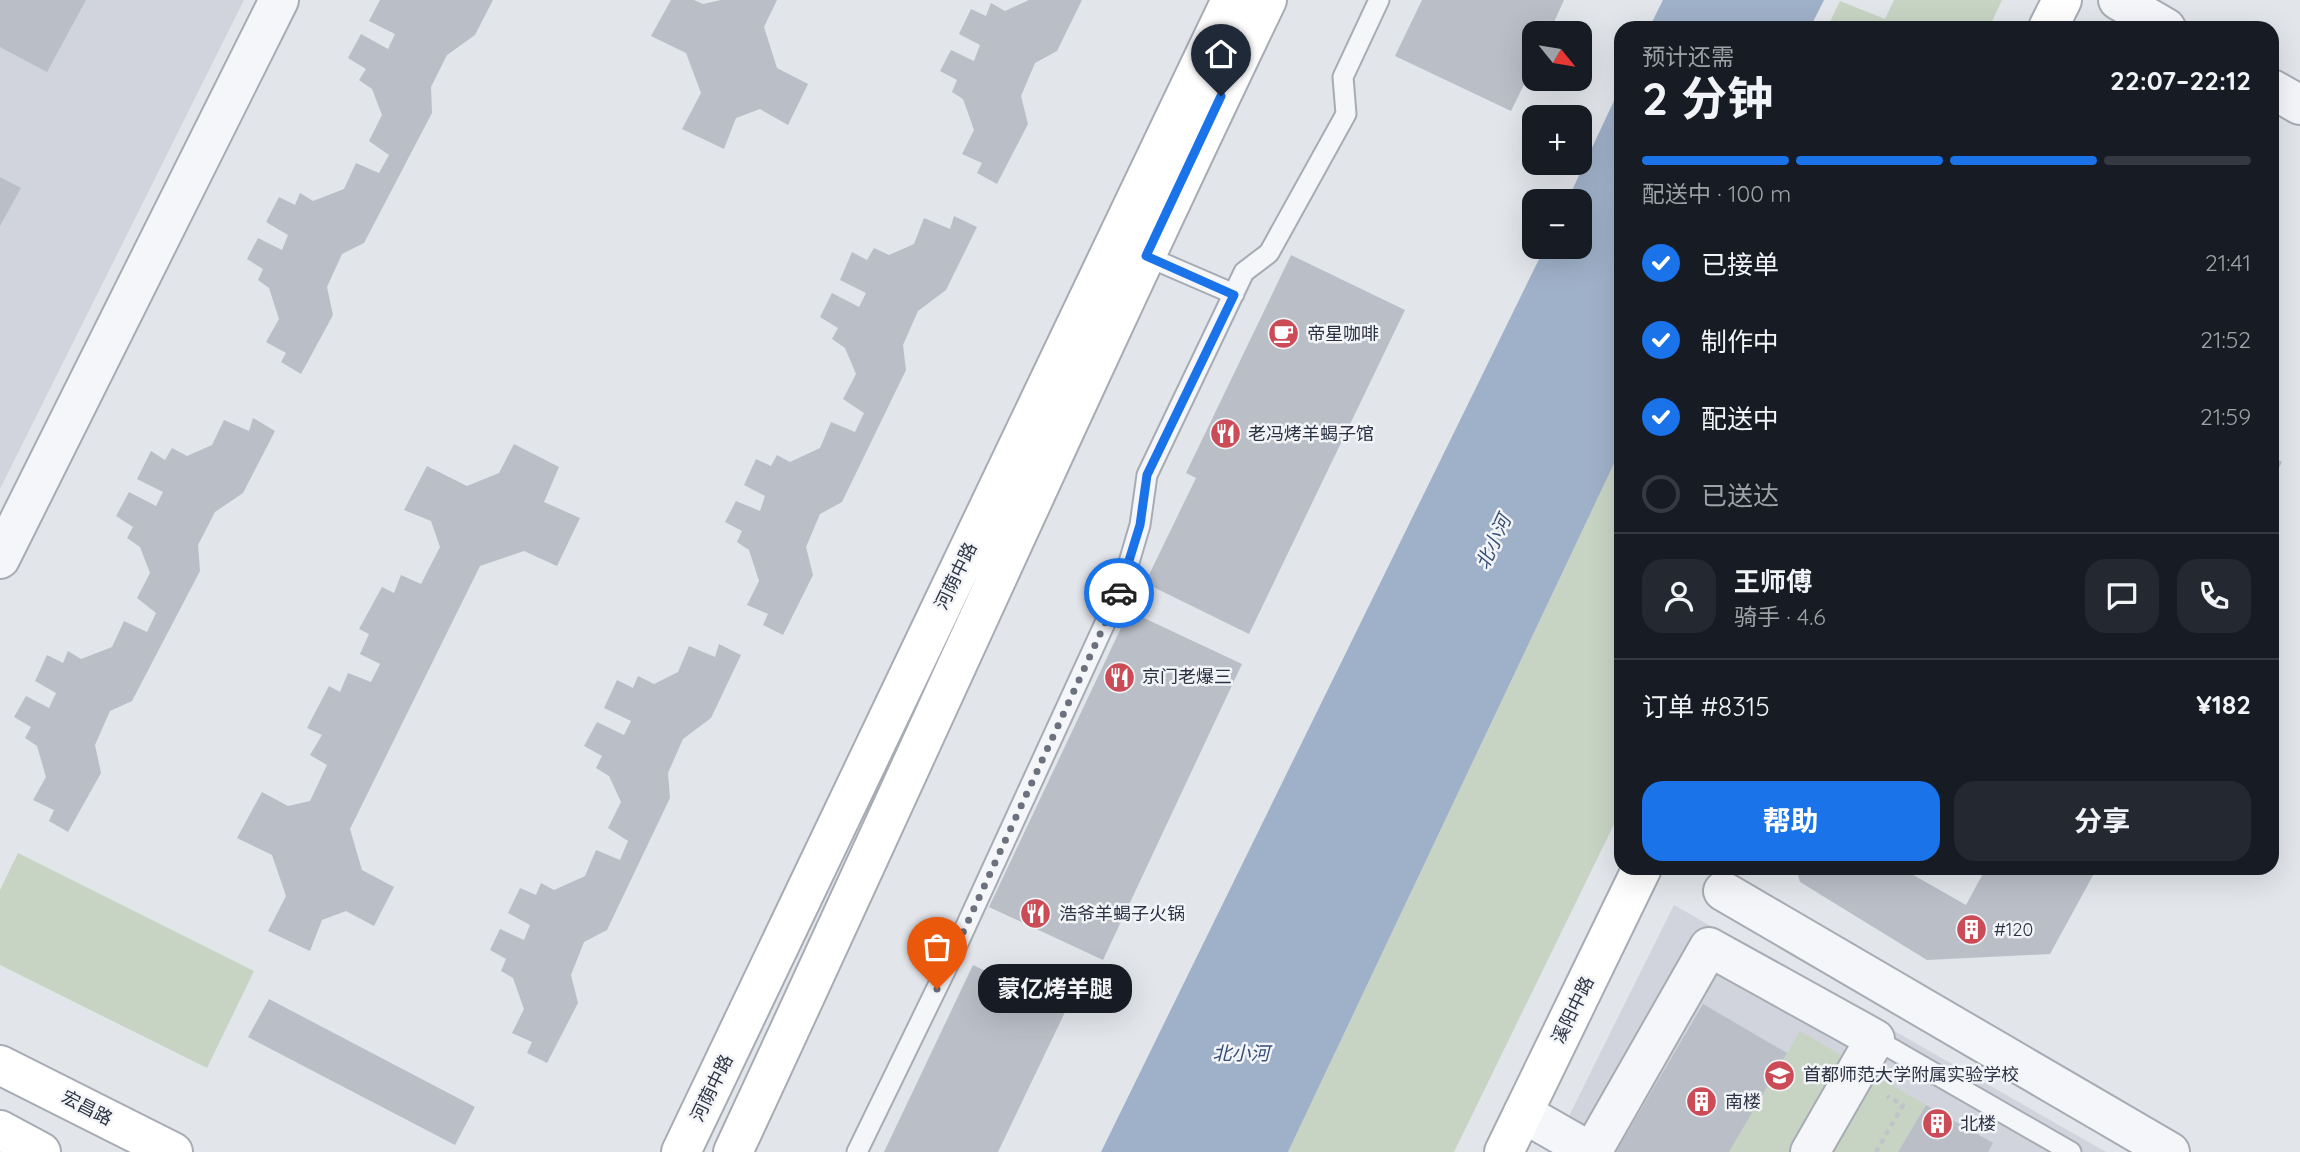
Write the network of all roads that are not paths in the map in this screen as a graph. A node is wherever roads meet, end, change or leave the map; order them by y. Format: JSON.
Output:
{"nodes":[{"id":1,"x":279,"y":0,"type":"edge"},
{"id":2,"x":1231,"y":0,"type":"edge"},
{"id":3,"x":1267,"y":0,"type":"edge"},
{"id":4,"x":1379,"y":0,"type":"edge"},
{"id":5,"x":2062,"y":0,"type":"edge"},
{"id":6,"x":2118,"y":0,"type":"edge"},
{"id":7,"x":2052,"y":21,"type":"edge"},
{"id":8,"x":2154,"y":21,"type":"edge"},
{"id":9,"x":2279,"y":93,"type":"edge"},
{"id":10,"x":2300,"y":105,"type":"edge"},
{"id":11,"x":1146,"y":256,"type":"junction"},
{"id":12,"x":1234,"y":295,"type":"junction"},
{"id":13,"x":0,"y":559,"type":"edge"},
{"id":14,"x":1639,"y":875,"type":"edge"},
{"id":15,"x":1723,"y":891,"type":"dead end"},
{"id":16,"x":1875,"y":1039,"type":"junction"},
{"id":17,"x":0,"y":1065,"type":"edge"},
{"id":18,"x":1523,"y":1113,"type":"junction"},
{"id":19,"x":0,"y":1130,"type":"edge"},
{"id":20,"x":41,"y":1152,"type":"edge"},
{"id":21,"x":173,"y":1152,"type":"edge"},
{"id":22,"x":681,"y":1152,"type":"edge"},
{"id":23,"x":733,"y":1152,"type":"edge"},
{"id":24,"x":857,"y":1152,"type":"edge"},
{"id":25,"x":1504,"y":1152,"type":"edge"},
{"id":26,"x":1591,"y":1152,"type":"edge"},
{"id":27,"x":1810,"y":1152,"type":"edge"},
{"id":28,"x":2071,"y":1152,"type":"edge"},
{"id":29,"x":2170,"y":1152,"type":"edge"}],
"edges":[{"from":1,"to":13,"type":"street"},
{"from":2,"to":22,"type":"street","name":"河荫中路"},
{"from":3,"to":11,"type":"street"},
{"from":4,"to":12,"type":"lane"},
{"from":5,"to":7,"type":"street"},
{"from":6,"to":8,"type":"street"},
{"from":9,"to":10,"type":"street"},
{"from":11,"to":12,"type":"lane"},
{"from":11,"to":23,"type":"street"},
{"from":12,"to":24,"type":"lane"},
{"from":14,"to":18,"type":"street","name":"溪阳中路"},
{"from":15,"to":29,"type":"street"},
{"from":16,"to":26,"type":"street"},
{"from":16,"to":27,"type":"street"},
{"from":16,"to":28,"type":"lane"},
{"from":17,"to":21,"type":"street","name":"宏昌路"},
{"from":18,"to":25,"type":"street","name":"溪阳中路"},
{"from":18,"to":26,"type":"street"},
{"from":19,"to":20,"type":"street"}]}
